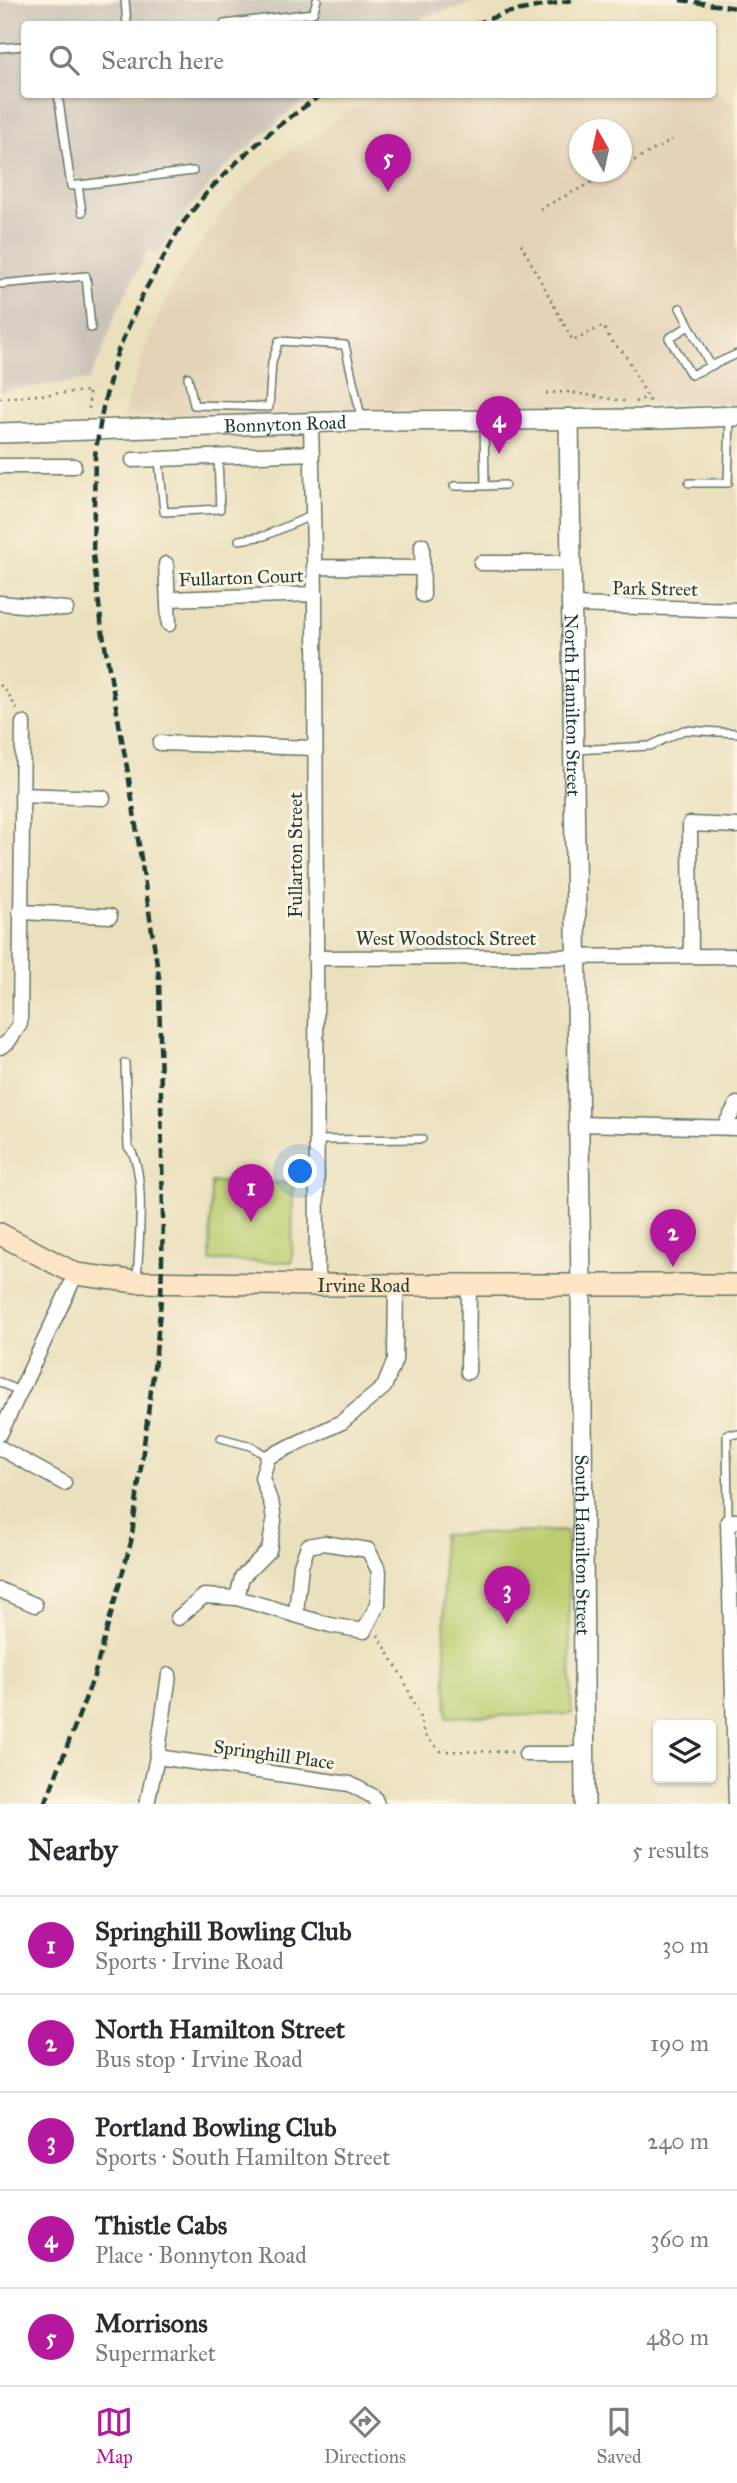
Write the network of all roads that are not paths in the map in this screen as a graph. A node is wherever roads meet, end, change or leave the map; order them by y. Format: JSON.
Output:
{"nodes":[{"id":1,"x":125,"y":0,"type":"edge"},
{"id":2,"x":317,"y":0,"type":"edge"},
{"id":3,"x":127,"y":21,"type":"edge"},
{"id":4,"x":248,"y":21,"type":"edge"},
{"id":5,"x":21,"y":46,"type":"edge"},
{"id":6,"x":0,"y":48,"type":"edge"},
{"id":7,"x":59,"y":98,"type":"edge"},
{"id":8,"x":193,"y":171,"type":"dead end"},
{"id":9,"x":78,"y":185,"type":"junction"},
{"id":10,"x":82,"y":212,"type":"dead end"},
{"id":11,"x":0,"y":284,"type":"edge"},
{"id":12,"x":680,"y":308,"type":"dead end"},
{"id":13,"x":690,"y":326,"type":"junction"},
{"id":14,"x":91,"y":328,"type":"dead end"},
{"id":15,"x":737,"y":354,"type":"edge"},
{"id":16,"x":711,"y":366,"type":"junction"},
{"id":17,"x":188,"y":377,"type":"dead end"},
{"id":18,"x":733,"y":416,"type":"edge"},
{"id":19,"x":569,"y":418,"type":"junction"},
{"id":20,"x":484,"y":420,"type":"junction"},
{"id":21,"x":362,"y":421,"type":"junction"},
{"id":22,"x":311,"y":425,"type":"junction"},
{"id":23,"x":0,"y":433,"type":"edge"},
{"id":24,"x":312,"y":453,"type":"junction"},
{"id":25,"x":218,"y":456,"type":"junction"},
{"id":26,"x":159,"y":459,"type":"junction"},
{"id":27,"x":133,"y":460,"type":"dead end"},
{"id":28,"x":0,"y":466,"type":"edge"},
{"id":29,"x":74,"y":466,"type":"dead end"},
{"id":30,"x":689,"y":482,"type":"dead end"},
{"id":31,"x":505,"y":485,"type":"dead end"},
{"id":32,"x":454,"y":486,"type":"dead end"},
{"id":33,"x":485,"y":486,"type":"junction"},
{"id":34,"x":314,"y":515,"type":"junction"},
{"id":35,"x":239,"y":540,"type":"dead end"},
{"id":36,"x":422,"y":545,"type":"dead end"},
{"id":37,"x":481,"y":563,"type":"dead end"},
{"id":38,"x":166,"y":564,"type":"dead end"},
{"id":39,"x":571,"y":564,"type":"junction"},
{"id":40,"x":314,"y":568,"type":"junction"},
{"id":41,"x":422,"y":568,"type":"junction"},
{"id":42,"x":314,"y":594,"type":"junction"},
{"id":43,"x":422,"y":595,"type":"dead end"},
{"id":44,"x":168,"y":599,"type":"junction"},
{"id":45,"x":0,"y":603,"type":"edge"},
{"id":46,"x":572,"y":606,"type":"junction"},
{"id":47,"x":66,"y":609,"type":"dead end"},
{"id":48,"x":737,"y":610,"type":"edge"},
{"id":49,"x":169,"y":624,"type":"dead end"},
{"id":50,"x":23,"y":723,"type":"road end"},
{"id":51,"x":737,"y":733,"type":"edge"},
{"id":52,"x":160,"y":743,"type":"dead end"},
{"id":53,"x":314,"y":748,"type":"junction"},
{"id":54,"x":574,"y":750,"type":"junction"},
{"id":55,"x":22,"y":795,"type":"junction"},
{"id":56,"x":103,"y":798,"type":"dead end"},
{"id":57,"x":737,"y":825,"type":"edge"},
{"id":58,"x":20,"y":912,"type":"junction"},
{"id":59,"x":110,"y":916,"type":"dead end"},
{"id":60,"x":577,"y":956,"type":"junction"},
{"id":61,"x":691,"y":956,"type":"junction"},
{"id":62,"x":737,"y":956,"type":"edge"},
{"id":63,"x":315,"y":958,"type":"junction"},
{"id":64,"x":0,"y":1047,"type":"edge"},
{"id":65,"x":125,"y":1063,"type":"dead end"},
{"id":66,"x":737,"y":1104,"type":"edge"},
{"id":67,"x":579,"y":1124,"type":"junction"},
{"id":68,"x":730,"y":1127,"type":"edge"},
{"id":69,"x":422,"y":1139,"type":"dead end"},
{"id":70,"x":316,"y":1140,"type":"junction"},
{"id":71,"x":0,"y":1234,"type":"edge"},
{"id":72,"x":76,"y":1273,"type":"junction"},
{"id":73,"x":138,"y":1282,"type":"junction"},
{"id":74,"x":317,"y":1285,"type":"junction"},
{"id":75,"x":396,"y":1285,"type":"junction"},
{"id":76,"x":469,"y":1285,"type":"junction"},
{"id":77,"x":581,"y":1285,"type":"junction"},
{"id":78,"x":737,"y":1285,"type":"edge"},
{"id":79,"x":468,"y":1372,"type":"dead end"},
{"id":80,"x":0,"y":1382,"type":"edge"},
{"id":81,"x":20,"y":1392,"type":"junction"},
{"id":82,"x":0,"y":1434,"type":"edge"},
{"id":83,"x":737,"y":1434,"type":"edge"},
{"id":84,"x":221,"y":1438,"type":"dead end"},
{"id":85,"x":0,"y":1448,"type":"edge"},
{"id":86,"x":268,"y":1457,"type":"junction"},
{"id":87,"x":64,"y":1483,"type":"dead end"},
{"id":88,"x":732,"y":1521,"type":"edge"},
{"id":89,"x":0,"y":1590,"type":"edge"},
{"id":90,"x":237,"y":1598,"type":"junction"},
{"id":91,"x":35,"y":1605,"type":"dead end"},
{"id":92,"x":296,"y":1614,"type":"junction"},
{"id":93,"x":178,"y":1618,"type":"dead end"},
{"id":94,"x":734,"y":1653,"type":"edge"},
{"id":95,"x":169,"y":1675,"type":"dead end"},
{"id":96,"x":526,"y":1754,"type":"road end"},
{"id":97,"x":584,"y":1755,"type":"junction"},
{"id":98,"x":158,"y":1757,"type":"junction"},
{"id":99,"x":147,"y":1804,"type":"edge"},
{"id":100,"x":377,"y":1804,"type":"edge"},
{"id":101,"x":585,"y":1804,"type":"edge"},
{"id":102,"x":736,"y":1804,"type":"edge"}],
"edges":[{"from":1,"to":3,"type":"lane"},
{"from":2,"to":4,"type":"lane"},
{"from":5,"to":6,"type":"lane"},
{"from":7,"to":9,"type":"lane"},
{"from":8,"to":9,"type":"lane"},
{"from":9,"to":10,"type":"lane"},
{"from":11,"to":14,"type":"lane"},
{"from":12,"to":13,"type":"lane"},
{"from":13,"to":16,"type":"lane"},
{"from":13,"to":16,"type":"lane"},
{"from":15,"to":16,"type":"lane"},
{"from":17,"to":21,"type":"lane"},
{"from":18,"to":19,"type":"street","name":"Bonnyton Road"},
{"from":18,"to":30,"type":"lane"},
{"from":19,"to":20,"type":"street","name":"Bonnyton Road"},
{"from":19,"to":39,"type":"street","name":"North Hamilton Street"},
{"from":20,"to":21,"type":"street","name":"Bonnyton Road"},
{"from":20,"to":33,"type":"lane"},
{"from":21,"to":22,"type":"street","name":"Bonnyton Road"},
{"from":22,"to":23,"type":"street","name":"Bonnyton Road"},
{"from":22,"to":24,"type":"street","name":"Fullarton Street"},
{"from":24,"to":25,"type":"street"},
{"from":24,"to":34,"type":"street","name":"Fullarton Street"},
{"from":25,"to":26,"type":"street"},
{"from":25,"to":26,"type":"lane"},
{"from":26,"to":27,"type":"street"},
{"from":28,"to":29,"type":"street"},
{"from":31,"to":33,"type":"lane"},
{"from":32,"to":33,"type":"lane"},
{"from":34,"to":35,"type":"lane"},
{"from":34,"to":40,"type":"street","name":"Fullarton Street"},
{"from":36,"to":41,"type":"street"},
{"from":37,"to":39,"type":"street"},
{"from":38,"to":44,"type":"street","name":"Fullarton Court"},
{"from":39,"to":46,"type":"street","name":"North Hamilton Street"},
{"from":40,"to":41,"type":"street"},
{"from":40,"to":42,"type":"street","name":"Fullarton Street"},
{"from":41,"to":43,"type":"street"},
{"from":42,"to":44,"type":"street","name":"Fullarton Court"},
{"from":42,"to":53,"type":"street","name":"Fullarton Street"},
{"from":44,"to":49,"type":"street","name":"Fullarton Court"},
{"from":45,"to":47,"type":"street"},
{"from":46,"to":48,"type":"street","name":"Park Street"},
{"from":46,"to":54,"type":"street","name":"North Hamilton Street"},
{"from":50,"to":55,"type":"street"},
{"from":51,"to":54,"type":"lane"},
{"from":52,"to":53,"type":"street"},
{"from":53,"to":63,"type":"street","name":"Fullarton Street"},
{"from":54,"to":60,"type":"street","name":"North Hamilton Street"},
{"from":55,"to":56,"type":"street"},
{"from":55,"to":58,"type":"street"},
{"from":57,"to":61,"type":"street"},
{"from":58,"to":59,"type":"street"},
{"from":58,"to":64,"type":"street"},
{"from":60,"to":61,"type":"street","name":"West Woodstock Street"},
{"from":60,"to":63,"type":"street","name":"West Woodstock Street"},
{"from":60,"to":67,"type":"street","name":"North Hamilton Street"},
{"from":61,"to":62,"type":"street","name":"West Woodstock Street"},
{"from":63,"to":70,"type":"street","name":"Fullarton Street"},
{"from":65,"to":73,"type":"lane"},
{"from":66,"to":68,"type":"street"},
{"from":67,"to":68,"type":"street"},
{"from":67,"to":77,"type":"street","name":"North Hamilton Street"},
{"from":69,"to":70,"type":"lane"},
{"from":70,"to":74,"type":"street","name":"Fullarton Street"},
{"from":71,"to":72,"type":"main road","name":"Irvine Road"},
{"from":72,"to":73,"type":"main road","name":"Irvine Road"},
{"from":72,"to":81,"type":"street"},
{"from":73,"to":74,"type":"main road","name":"Irvine Road"},
{"from":74,"to":75,"type":"main road","name":"Irvine Road"},
{"from":75,"to":76,"type":"main road","name":"Irvine Road"},
{"from":75,"to":86,"type":"street"},
{"from":76,"to":77,"type":"main road","name":"Irvine Road"},
{"from":76,"to":79,"type":"street"},
{"from":77,"to":78,"type":"main road","name":"Irvine Road"},
{"from":77,"to":97,"type":"street","name":"South Hamilton Street"},
{"from":80,"to":81,"type":"lane"},
{"from":81,"to":82,"type":"street"},
{"from":83,"to":88,"type":"lane"},
{"from":84,"to":86,"type":"lane"},
{"from":85,"to":87,"type":"street"},
{"from":86,"to":90,"type":"street"},
{"from":88,"to":94,"type":"street"},
{"from":89,"to":91,"type":"street"},
{"from":90,"to":92,"type":"street"},
{"from":90,"to":93,"type":"street"},
{"from":92,"to":92,"type":"street"},
{"from":94,"to":102,"type":"street"},
{"from":95,"to":98,"type":"street"},
{"from":96,"to":97,"type":"street"},
{"from":97,"to":101,"type":"street","name":"South Hamilton Street"},
{"from":98,"to":99,"type":"street"},
{"from":98,"to":100,"type":"street","name":"Springhill Place"}]}
